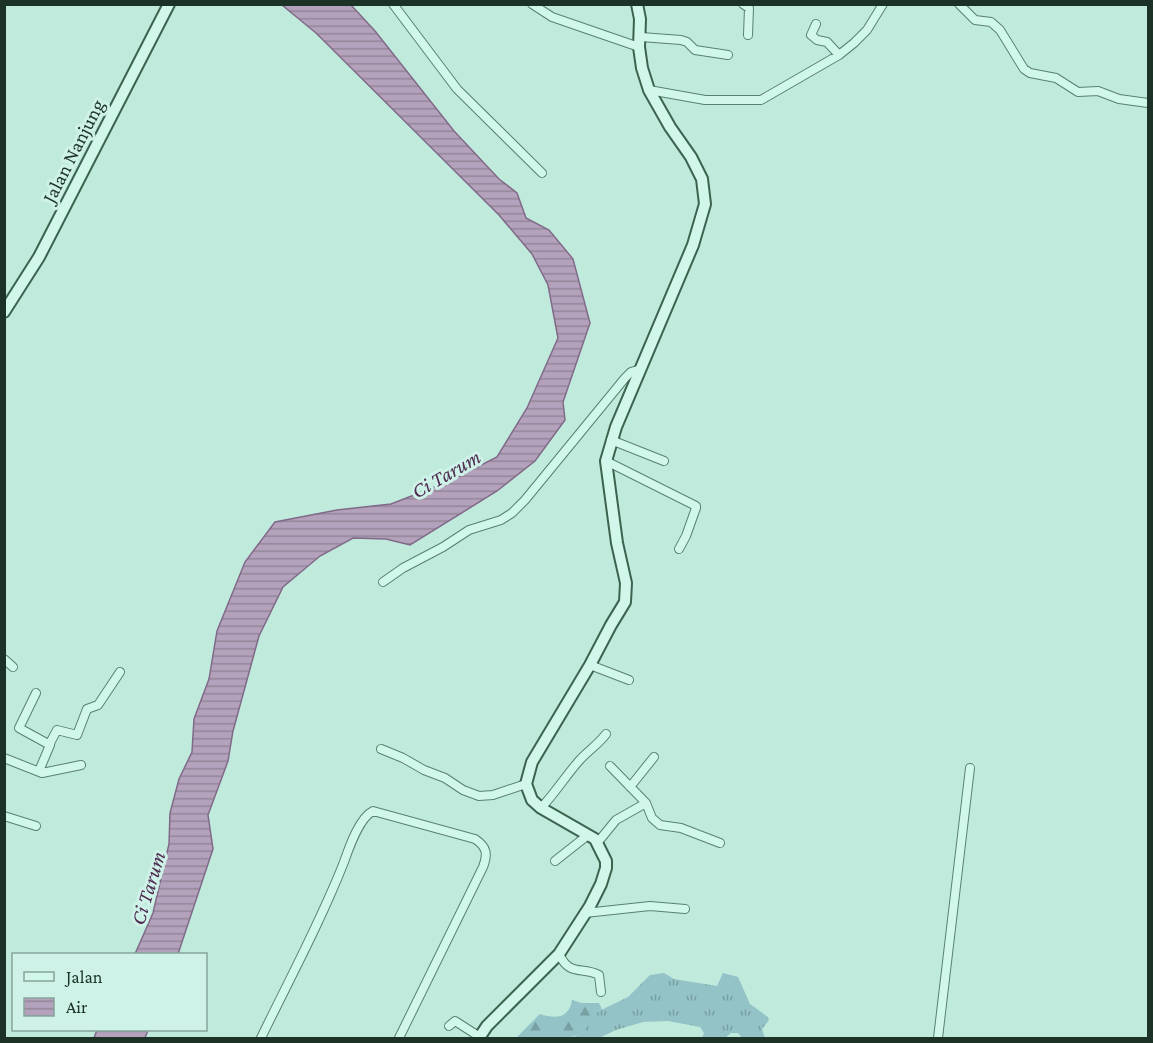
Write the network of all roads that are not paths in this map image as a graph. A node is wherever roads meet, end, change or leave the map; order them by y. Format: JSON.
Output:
{"nodes":[{"id":1,"x":169,"y":4,"type":"edge"},
{"id":2,"x":393,"y":4,"type":"edge"},
{"id":3,"x":532,"y":4,"type":"edge"},
{"id":4,"x":637,"y":4,"type":"edge"},
{"id":5,"x":743,"y":4,"type":"edge"},
{"id":6,"x":884,"y":4,"type":"edge"},
{"id":7,"x":959,"y":4,"type":"edge"},
{"id":8,"x":816,"y":24,"type":"dead end"},
{"id":9,"x":748,"y":35,"type":"dead end"},
{"id":10,"x":640,"y":42,"type":"junction"},
{"id":11,"x":728,"y":55,"type":"dead end"},
{"id":12,"x":839,"y":55,"type":"junction"},
{"id":13,"x":649,"y":90,"type":"junction"},
{"id":14,"x":1149,"y":103,"type":"edge"},
{"id":15,"x":542,"y":173,"type":"dead end"},
{"id":16,"x":4,"y":312,"type":"edge"},
{"id":17,"x":641,"y":369,"type":"junction"},
{"id":18,"x":611,"y":440,"type":"junction"},
{"id":19,"x":606,"y":461,"type":"junction"},
{"id":20,"x":664,"y":461,"type":"dead end"},
{"id":21,"x":679,"y":549,"type":"dead end"},
{"id":22,"x":383,"y":582,"type":"dead end"},
{"id":23,"x":4,"y":659,"type":"edge"},
{"id":24,"x":590,"y":665,"type":"junction"},
{"id":25,"x":14,"y":667,"type":"dead end"},
{"id":26,"x":120,"y":672,"type":"dead end"},
{"id":27,"x":629,"y":681,"type":"dead end"},
{"id":28,"x":36,"y":693,"type":"dead end"},
{"id":29,"x":606,"y":735,"type":"dead end"},
{"id":30,"x":50,"y":743,"type":"junction"},
{"id":31,"x":381,"y":749,"type":"dead end"},
{"id":32,"x":654,"y":757,"type":"dead end"},
{"id":33,"x":4,"y":758,"type":"edge"},
{"id":34,"x":81,"y":765,"type":"dead end"},
{"id":35,"x":610,"y":766,"type":"dead end"},
{"id":36,"x":970,"y":768,"type":"dead end"},
{"id":37,"x":39,"y":771,"type":"junction"},
{"id":38,"x":525,"y":784,"type":"junction"},
{"id":39,"x":630,"y":787,"type":"junction"},
{"id":40,"x":646,"y":803,"type":"junction"},
{"id":41,"x":542,"y":808,"type":"junction"},
{"id":42,"x":4,"y":816,"type":"edge"},
{"id":43,"x":36,"y":825,"type":"dead end"},
{"id":44,"x":593,"y":839,"type":"junction"},
{"id":45,"x":720,"y":843,"type":"dead end"},
{"id":46,"x":555,"y":861,"type":"dead end"},
{"id":47,"x":685,"y":909,"type":"dead end"},
{"id":48,"x":585,"y":913,"type":"junction"},
{"id":49,"x":559,"y":954,"type":"junction"},
{"id":50,"x":601,"y":992,"type":"dead end"},
{"id":51,"x":449,"y":1026,"type":"dead end"},
{"id":52,"x":261,"y":1038,"type":"edge"},
{"id":53,"x":399,"y":1038,"type":"edge"},
{"id":54,"x":479,"y":1038,"type":"edge"},
{"id":55,"x":938,"y":1038,"type":"edge"}],
"edges":[{"from":1,"to":16,"type":"street","name":"Jalan Nanjung"},
{"from":2,"to":15,"type":"street"},
{"from":3,"to":10,"type":"street"},
{"from":4,"to":10,"type":"street"},
{"from":5,"to":9,"type":"street"},
{"from":6,"to":12,"type":"street"},
{"from":7,"to":14,"type":"street"},
{"from":8,"to":12,"type":"street"},
{"from":10,"to":11,"type":"street"},
{"from":10,"to":13,"type":"street"},
{"from":12,"to":13,"type":"street"},
{"from":13,"to":17,"type":"street"},
{"from":17,"to":18,"type":"street"},
{"from":17,"to":22,"type":"street"},
{"from":18,"to":19,"type":"street"},
{"from":18,"to":20,"type":"street"},
{"from":19,"to":21,"type":"street"},
{"from":19,"to":24,"type":"street"},
{"from":23,"to":25,"type":"street"},
{"from":24,"to":27,"type":"street"},
{"from":24,"to":38,"type":"street"},
{"from":26,"to":30,"type":"street"},
{"from":28,"to":30,"type":"street"},
{"from":29,"to":41,"type":"street"},
{"from":30,"to":37,"type":"street"},
{"from":31,"to":38,"type":"street"},
{"from":32,"to":39,"type":"street"},
{"from":33,"to":37,"type":"street"},
{"from":34,"to":37,"type":"street"},
{"from":35,"to":39,"type":"street"},
{"from":36,"to":55,"type":"street"},
{"from":38,"to":41,"type":"street"},
{"from":39,"to":40,"type":"street"},
{"from":40,"to":44,"type":"street"},
{"from":40,"to":45,"type":"street"},
{"from":41,"to":44,"type":"street"},
{"from":42,"to":43,"type":"street"},
{"from":44,"to":46,"type":"street"},
{"from":44,"to":48,"type":"street"},
{"from":47,"to":48,"type":"street"},
{"from":48,"to":49,"type":"street"},
{"from":49,"to":50,"type":"street"},
{"from":49,"to":54,"type":"street"},
{"from":51,"to":54,"type":"street"},
{"from":52,"to":53,"type":"street"}]}
